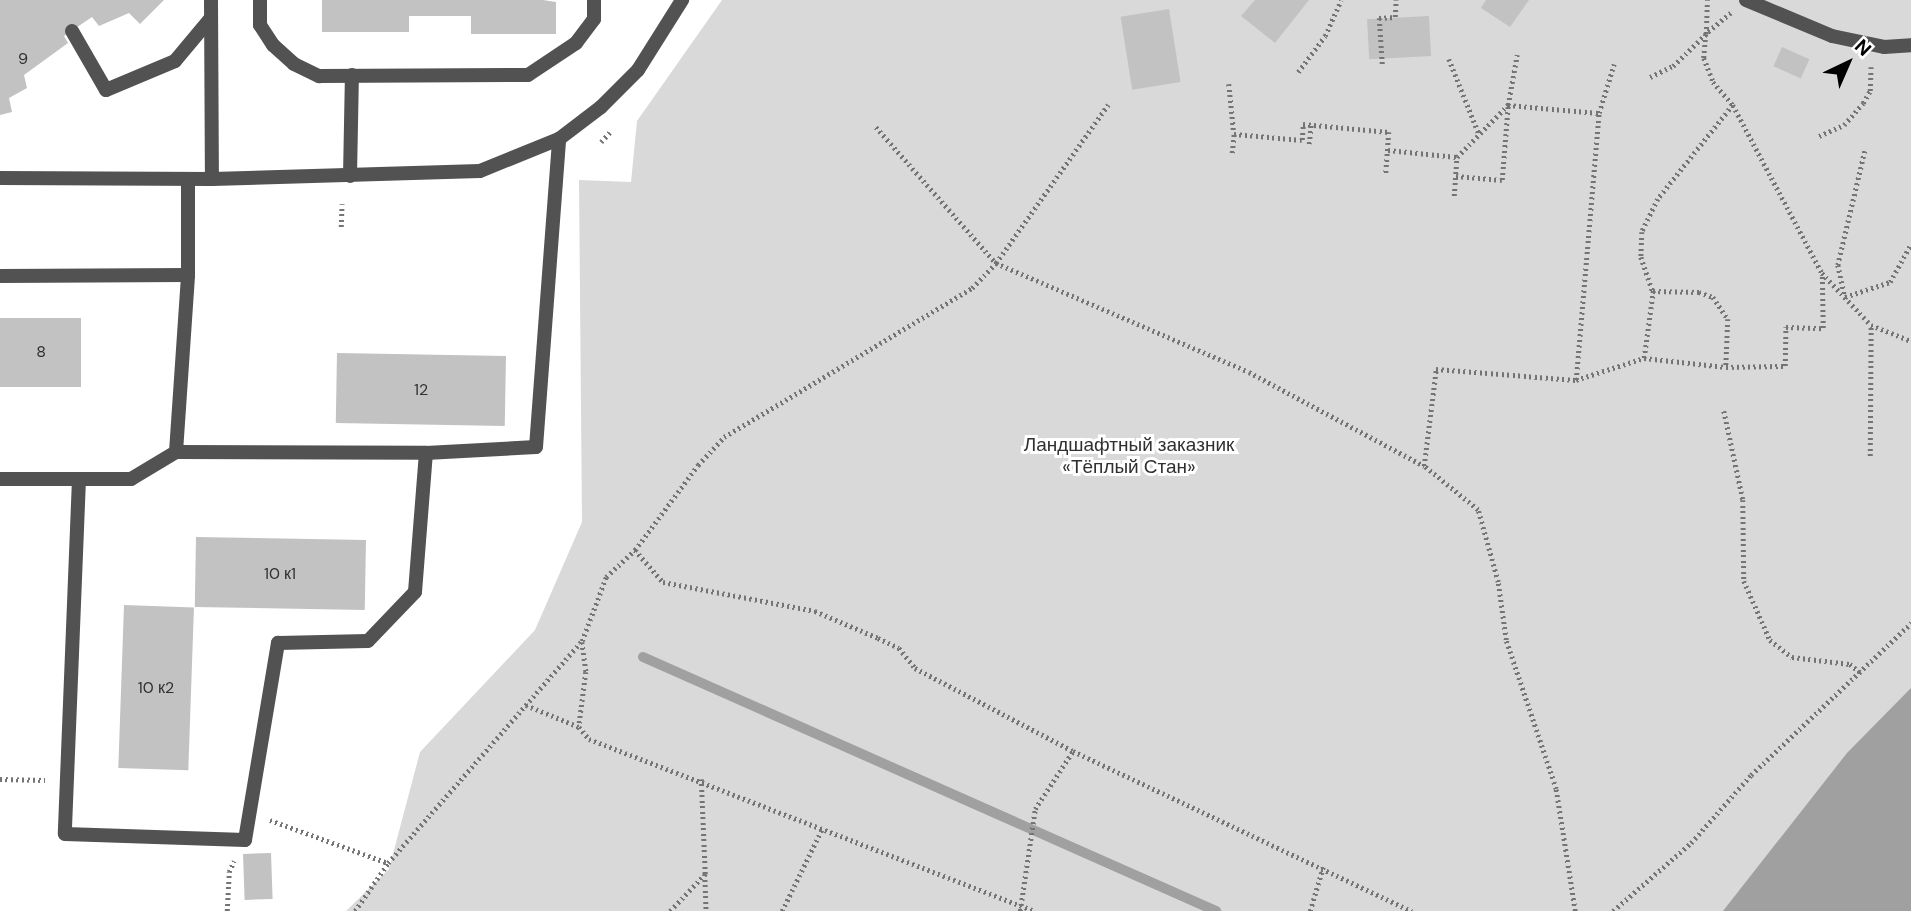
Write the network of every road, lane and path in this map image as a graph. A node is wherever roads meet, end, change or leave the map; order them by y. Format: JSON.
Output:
{"nodes":[{"id":1,"x":211,"y":0,"type":"edge"},
{"id":2,"x":260,"y":0,"type":"edge"},
{"id":3,"x":594,"y":0,"type":"edge"},
{"id":4,"x":682,"y":0,"type":"edge"},
{"id":5,"x":1341,"y":0,"type":"edge"},
{"id":6,"x":1396,"y":0,"type":"edge"},
{"id":7,"x":1707,"y":0,"type":"edge"},
{"id":8,"x":1752,"y":3,"type":"edge"},
{"id":9,"x":211,"y":18,"type":"junction"},
{"id":10,"x":72,"y":31,"type":"dead end"},
{"id":11,"x":1706,"y":34,"type":"junction"},
{"id":12,"x":1868,"y":44,"type":"junction"},
{"id":13,"x":1911,"y":45,"type":"edge"},
{"id":14,"x":1517,"y":55,"type":"dead end"},
{"id":15,"x":1449,"y":59,"type":"dead end"},
{"id":16,"x":1614,"y":64,"type":"dead end"},
{"id":17,"x":1382,"y":65,"type":"dead end"},
{"id":18,"x":1298,"y":72,"type":"dead end"},
{"id":19,"x":352,"y":75,"type":"junction"},
{"id":20,"x":1650,"y":77,"type":"dead end"},
{"id":21,"x":1229,"y":84,"type":"dead end"},
{"id":22,"x":1108,"y":105,"type":"dead end"},
{"id":23,"x":1508,"y":105,"type":"junction"},
{"id":24,"x":1733,"y":105,"type":"junction"},
{"id":25,"x":1600,"y":113,"type":"junction"},
{"id":26,"x":1311,"y":125,"type":"junction"},
{"id":27,"x":876,"y":127,"type":"dead end"},
{"id":28,"x":1234,"y":134,"type":"junction"},
{"id":29,"x":1479,"y":134,"type":"junction"},
{"id":30,"x":1819,"y":136,"type":"dead end"},
{"id":31,"x":559,"y":139,"type":"junction"},
{"id":32,"x":1309,"y":144,"type":"dead end"},
{"id":33,"x":1388,"y":150,"type":"junction"},
{"id":34,"x":1865,"y":152,"type":"dead end"},
{"id":35,"x":1233,"y":153,"type":"dead end"},
{"id":36,"x":1457,"y":157,"type":"junction"},
{"id":37,"x":1386,"y":173,"type":"dead end"},
{"id":38,"x":350,"y":176,"type":"junction"},
{"id":39,"x":1455,"y":176,"type":"junction"},
{"id":40,"x":0,"y":178,"type":"edge"},
{"id":41,"x":188,"y":179,"type":"junction"},
{"id":42,"x":212,"y":179,"type":"junction"},
{"id":43,"x":1454,"y":196,"type":"dead end"},
{"id":44,"x":342,"y":204,"type":"dead end"},
{"id":45,"x":341,"y":227,"type":"dead end"},
{"id":46,"x":1911,"y":244,"type":"edge"},
{"id":47,"x":996,"y":263,"type":"junction"},
{"id":48,"x":1822,"y":273,"type":"junction"},
{"id":49,"x":188,"y":275,"type":"junction"},
{"id":50,"x":0,"y":276,"type":"edge"},
{"id":51,"x":1653,"y":291,"type":"junction"},
{"id":52,"x":1845,"y":297,"type":"junction"},
{"id":53,"x":1871,"y":324,"type":"junction"},
{"id":54,"x":1911,"y":341,"type":"edge"},
{"id":55,"x":1644,"y":358,"type":"junction"},
{"id":56,"x":1726,"y":367,"type":"junction"},
{"id":57,"x":1576,"y":380,"type":"junction"},
{"id":58,"x":1724,"y":411,"type":"dead end"},
{"id":59,"x":176,"y":452,"type":"junction"},
{"id":60,"x":426,"y":453,"type":"junction"},
{"id":61,"x":1870,"y":456,"type":"dead end"},
{"id":62,"x":1424,"y":466,"type":"junction"},
{"id":63,"x":0,"y":479,"type":"edge"},
{"id":64,"x":79,"y":479,"type":"junction"},
{"id":65,"x":635,"y":551,"type":"junction"},
{"id":66,"x":1911,"y":623,"type":"edge"},
{"id":67,"x":582,"y":641,"type":"junction"},
{"id":68,"x":1860,"y":672,"type":"junction"},
{"id":69,"x":526,"y":705,"type":"junction"},
{"id":70,"x":579,"y":727,"type":"junction"},
{"id":71,"x":1073,"y":751,"type":"junction"},
{"id":72,"x":0,"y":779,"type":"edge"},
{"id":73,"x":701,"y":779,"type":"junction"},
{"id":74,"x":68,"y":780,"type":"junction"},
{"id":75,"x":249,"y":813,"type":"junction"},
{"id":76,"x":823,"y":827,"type":"junction"},
{"id":77,"x":245,"y":840,"type":"junction"},
{"id":78,"x":388,"y":863,"type":"junction"},
{"id":79,"x":1323,"y":867,"type":"junction"},
{"id":80,"x":705,"y":874,"type":"junction"},
{"id":81,"x":1020,"y":908,"type":"edge"},
{"id":82,"x":228,"y":911,"type":"edge"},
{"id":83,"x":355,"y":911,"type":"edge"},
{"id":84,"x":670,"y":911,"type":"edge"},
{"id":85,"x":706,"y":911,"type":"edge"},
{"id":86,"x":782,"y":911,"type":"edge"},
{"id":87,"x":1035,"y":911,"type":"edge"},
{"id":88,"x":1310,"y":911,"type":"edge"},
{"id":89,"x":1412,"y":911,"type":"edge"},
{"id":90,"x":1575,"y":911,"type":"edge"},
{"id":91,"x":1613,"y":911,"type":"edge"}],
"edges":[{"from":1,"to":9,"type":"street"},
{"from":2,"to":19,"type":"street"},
{"from":3,"to":19,"type":"street"},
{"from":4,"to":31,"type":"street"},
{"from":5,"to":18,"type":"path"},
{"from":6,"to":17,"type":"path"},
{"from":7,"to":11,"type":"path"},
{"from":8,"to":11,"type":"path"},
{"from":8,"to":12,"type":"street"},
{"from":9,"to":10,"type":"street"},
{"from":9,"to":42,"type":"street"},
{"from":11,"to":20,"type":"path"},
{"from":11,"to":24,"type":"path"},
{"from":12,"to":13,"type":"street"},
{"from":12,"to":30,"type":"path"},
{"from":14,"to":23,"type":"path"},
{"from":15,"to":29,"type":"path"},
{"from":16,"to":25,"type":"path"},
{"from":19,"to":38,"type":"street"},
{"from":21,"to":28,"type":"path"},
{"from":22,"to":47,"type":"path"},
{"from":23,"to":25,"type":"path"},
{"from":23,"to":29,"type":"path"},
{"from":23,"to":39,"type":"path"},
{"from":24,"to":48,"type":"path"},
{"from":24,"to":51,"type":"path"},
{"from":25,"to":57,"type":"path"},
{"from":26,"to":28,"type":"path"},
{"from":26,"to":32,"type":"path"},
{"from":26,"to":33,"type":"path"},
{"from":27,"to":47,"type":"path"},
{"from":28,"to":35,"type":"path"},
{"from":29,"to":36,"type":"path"},
{"from":31,"to":38,"type":"street"},
{"from":31,"to":60,"type":"street"},
{"from":33,"to":36,"type":"path"},
{"from":33,"to":37,"type":"path"},
{"from":34,"to":52,"type":"path"},
{"from":36,"to":39,"type":"path"},
{"from":38,"to":42,"type":"street"},
{"from":39,"to":43,"type":"path"},
{"from":40,"to":41,"type":"street"},
{"from":41,"to":42,"type":"street"},
{"from":41,"to":49,"type":"street"},
{"from":44,"to":45,"type":"path"},
{"from":46,"to":52,"type":"path"},
{"from":47,"to":62,"type":"path"},
{"from":47,"to":65,"type":"path"},
{"from":48,"to":52,"type":"path"},
{"from":48,"to":56,"type":"path"},
{"from":49,"to":50,"type":"street"},
{"from":49,"to":59,"type":"street"},
{"from":51,"to":55,"type":"path"},
{"from":51,"to":56,"type":"path"},
{"from":52,"to":53,"type":"path"},
{"from":53,"to":54,"type":"path"},
{"from":53,"to":61,"type":"path"},
{"from":55,"to":56,"type":"path"},
{"from":55,"to":57,"type":"path"},
{"from":57,"to":62,"type":"path"},
{"from":58,"to":68,"type":"path"},
{"from":59,"to":60,"type":"street"},
{"from":59,"to":64,"type":"street"},
{"from":60,"to":75,"type":"street"},
{"from":62,"to":90,"type":"path"},
{"from":63,"to":64,"type":"street"},
{"from":64,"to":74,"type":"street"},
{"from":65,"to":67,"type":"path"},
{"from":65,"to":71,"type":"path"},
{"from":66,"to":68,"type":"path"},
{"from":67,"to":69,"type":"path"},
{"from":67,"to":70,"type":"path"},
{"from":68,"to":91,"type":"path"},
{"from":69,"to":70,"type":"path"},
{"from":69,"to":78,"type":"path"},
{"from":70,"to":73,"type":"path"},
{"from":71,"to":79,"type":"path"},
{"from":71,"to":81,"type":"path"},
{"from":72,"to":74,"type":"path"},
{"from":73,"to":76,"type":"path"},
{"from":73,"to":80,"type":"path"},
{"from":74,"to":77,"type":"street"},
{"from":75,"to":77,"type":"street"},
{"from":75,"to":78,"type":"path"},
{"from":76,"to":81,"type":"path"},
{"from":76,"to":86,"type":"path"},
{"from":77,"to":82,"type":"path"},
{"from":78,"to":83,"type":"path"},
{"from":79,"to":88,"type":"path"},
{"from":79,"to":89,"type":"path"},
{"from":80,"to":84,"type":"path"},
{"from":80,"to":85,"type":"path"},
{"from":81,"to":87,"type":"path"}]}
